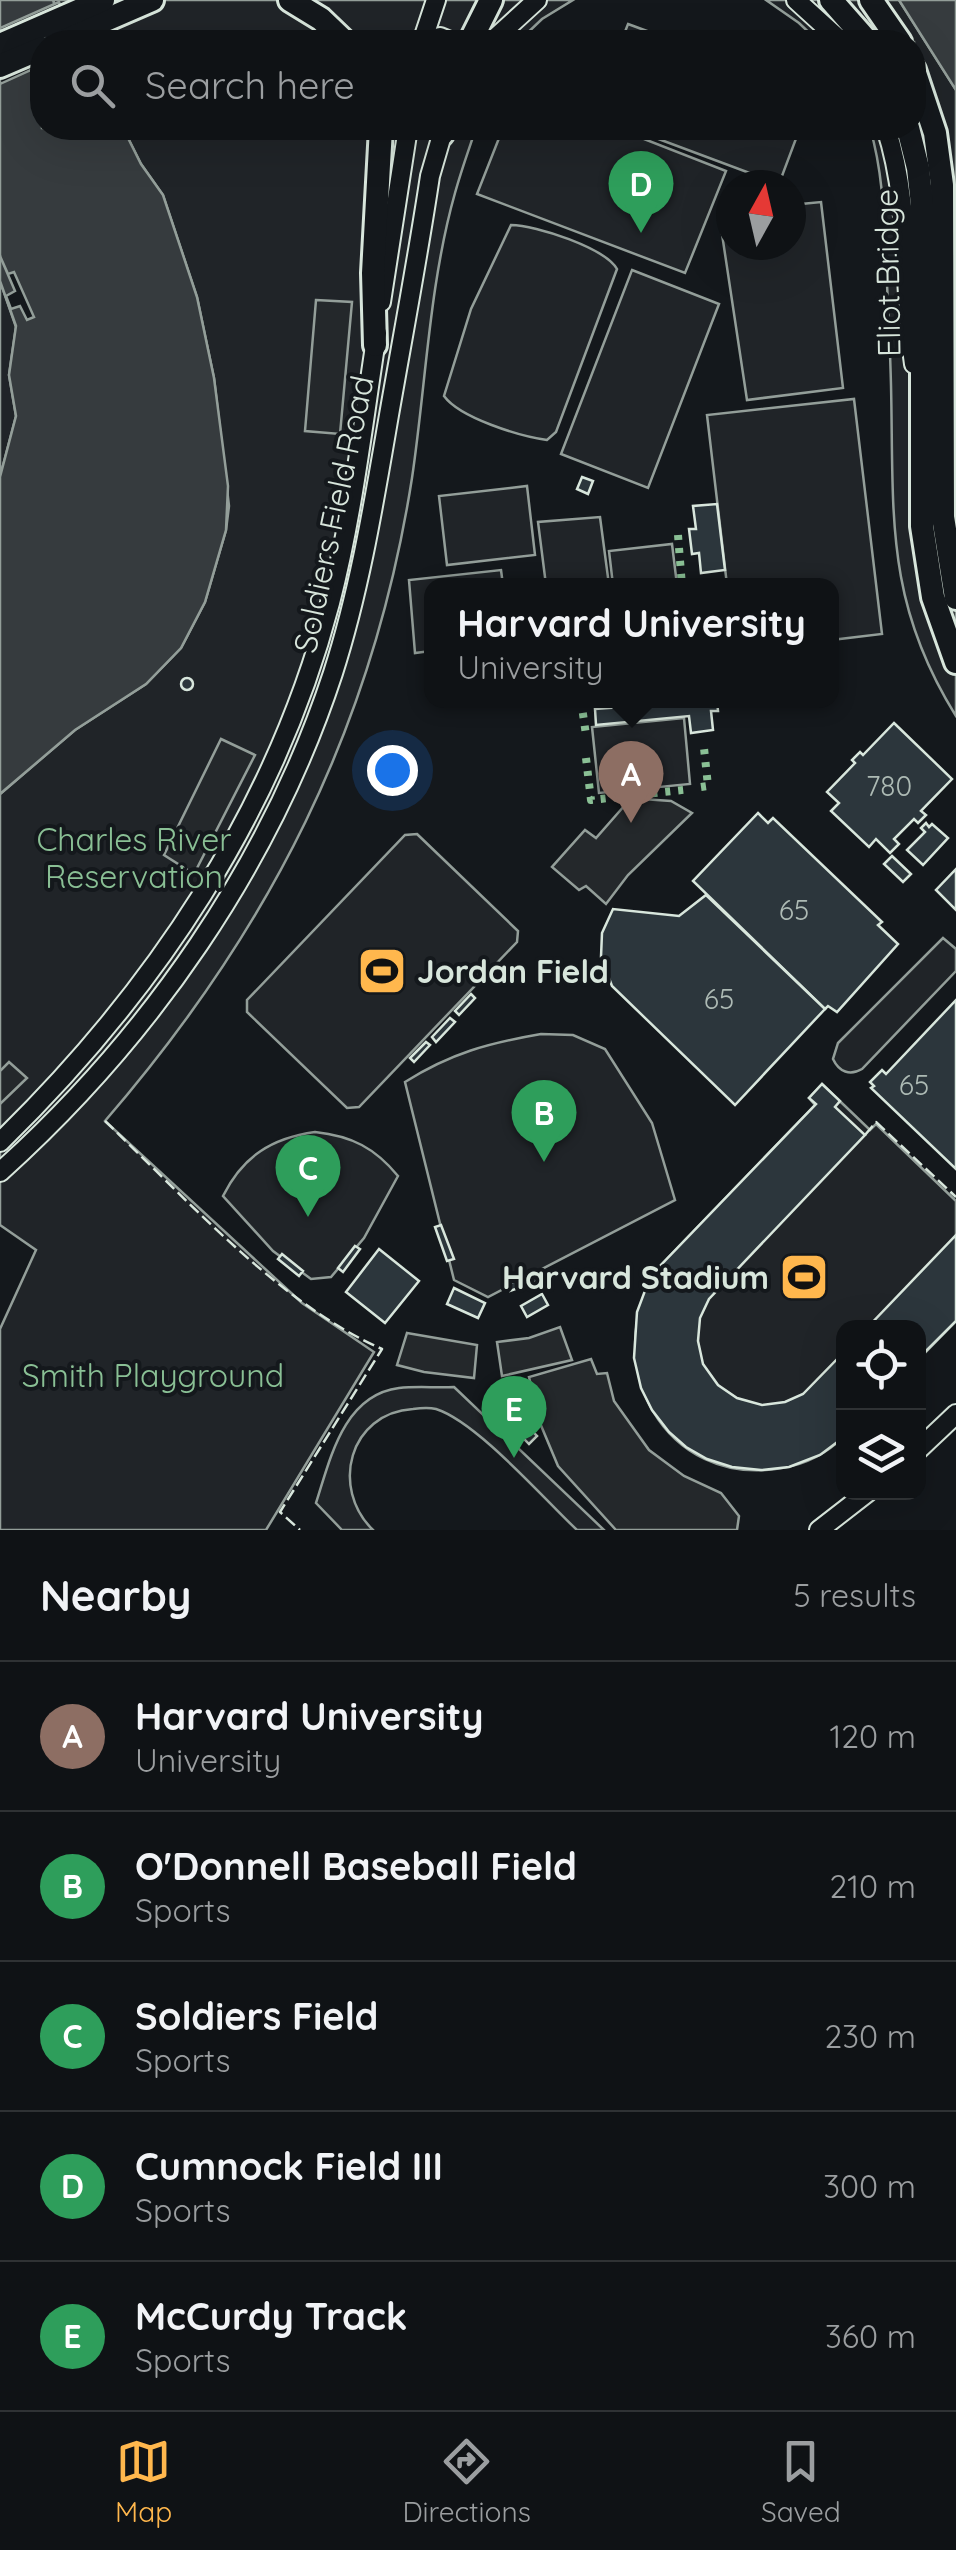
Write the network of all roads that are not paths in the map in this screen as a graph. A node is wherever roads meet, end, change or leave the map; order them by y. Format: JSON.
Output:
{"nodes":[{"id":1,"x":152,"y":0,"type":"edge"},
{"id":2,"x":290,"y":0,"type":"edge"},
{"id":3,"x":436,"y":0,"type":"edge"},
{"id":4,"x":491,"y":0,"type":"edge"},
{"id":5,"x":538,"y":0,"type":"edge"},
{"id":6,"x":796,"y":0,"type":"edge"},
{"id":7,"x":831,"y":0,"type":"edge"},
{"id":8,"x":871,"y":0,"type":"edge"},
{"id":9,"x":101,"y":8,"type":"edge"},
{"id":10,"x":41,"y":30,"type":"edge"},
{"id":11,"x":71,"y":30,"type":"edge"},
{"id":12,"x":332,"y":30,"type":"edge"},
{"id":13,"x":427,"y":30,"type":"edge"},
{"id":14,"x":476,"y":30,"type":"edge"},
{"id":15,"x":504,"y":30,"type":"edge"},
{"id":16,"x":829,"y":30,"type":"edge"},
{"id":17,"x":857,"y":30,"type":"edge"},
{"id":18,"x":892,"y":30,"type":"edge"},
{"id":19,"x":30,"y":34,"type":"edge"},
{"id":20,"x":0,"y":45,"type":"edge"},
{"id":21,"x":30,"y":53,"type":"edge"},
{"id":22,"x":0,"y":66,"type":"edge"},
{"id":23,"x":926,"y":106,"type":"edge"},
{"id":24,"x":380,"y":140,"type":"edge"},
{"id":25,"x":406,"y":140,"type":"edge"},
{"id":26,"x":438,"y":140,"type":"edge"},
{"id":27,"x":889,"y":140,"type":"edge"},
{"id":28,"x":911,"y":140,"type":"edge"},
{"id":29,"x":375,"y":345,"type":"junction"},
{"id":30,"x":921,"y":419,"type":"junction"},
{"id":31,"x":956,"y":598,"type":"edge"},
{"id":32,"x":956,"y":662,"type":"edge"},
{"id":33,"x":0,"y":1142,"type":"edge"},
{"id":34,"x":0,"y":1172,"type":"edge"},
{"id":35,"x":956,"y":1414,"type":"edge"},
{"id":36,"x":926,"y":1442,"type":"edge"},
{"id":37,"x":858,"y":1500,"type":"edge"},
{"id":38,"x":819,"y":1530,"type":"edge"}],
"edges":[{"from":1,"to":9,"type":"highway"},
{"from":2,"to":12,"type":"highway"},
{"from":3,"to":13,"type":"main road"},
{"from":4,"to":14,"type":"highway"},
{"from":5,"to":15,"type":"main road"},
{"from":6,"to":16,"type":"main road"},
{"from":7,"to":17,"type":"highway"},
{"from":8,"to":18,"type":"highway"},
{"from":9,"to":10,"type":"highway"},
{"from":9,"to":11,"type":"highway"},
{"from":19,"to":20,"type":"highway"},
{"from":21,"to":22,"type":"highway"},
{"from":23,"to":31,"type":"highway"},
{"from":24,"to":29,"type":"highway"},
{"from":25,"to":29,"type":"main road","name":"Soldiers Field Road"},
{"from":26,"to":34,"type":"main road","name":"Soldiers Field Road"},
{"from":27,"to":30,"type":"main road"},
{"from":28,"to":30,"type":"highway","name":"Eliot Bridge"},
{"from":29,"to":33,"type":"main road","name":"Soldiers Field Road"},
{"from":30,"to":32,"type":"highway"},
{"from":35,"to":36,"type":"main road"},
{"from":37,"to":38,"type":"main road"}]}
